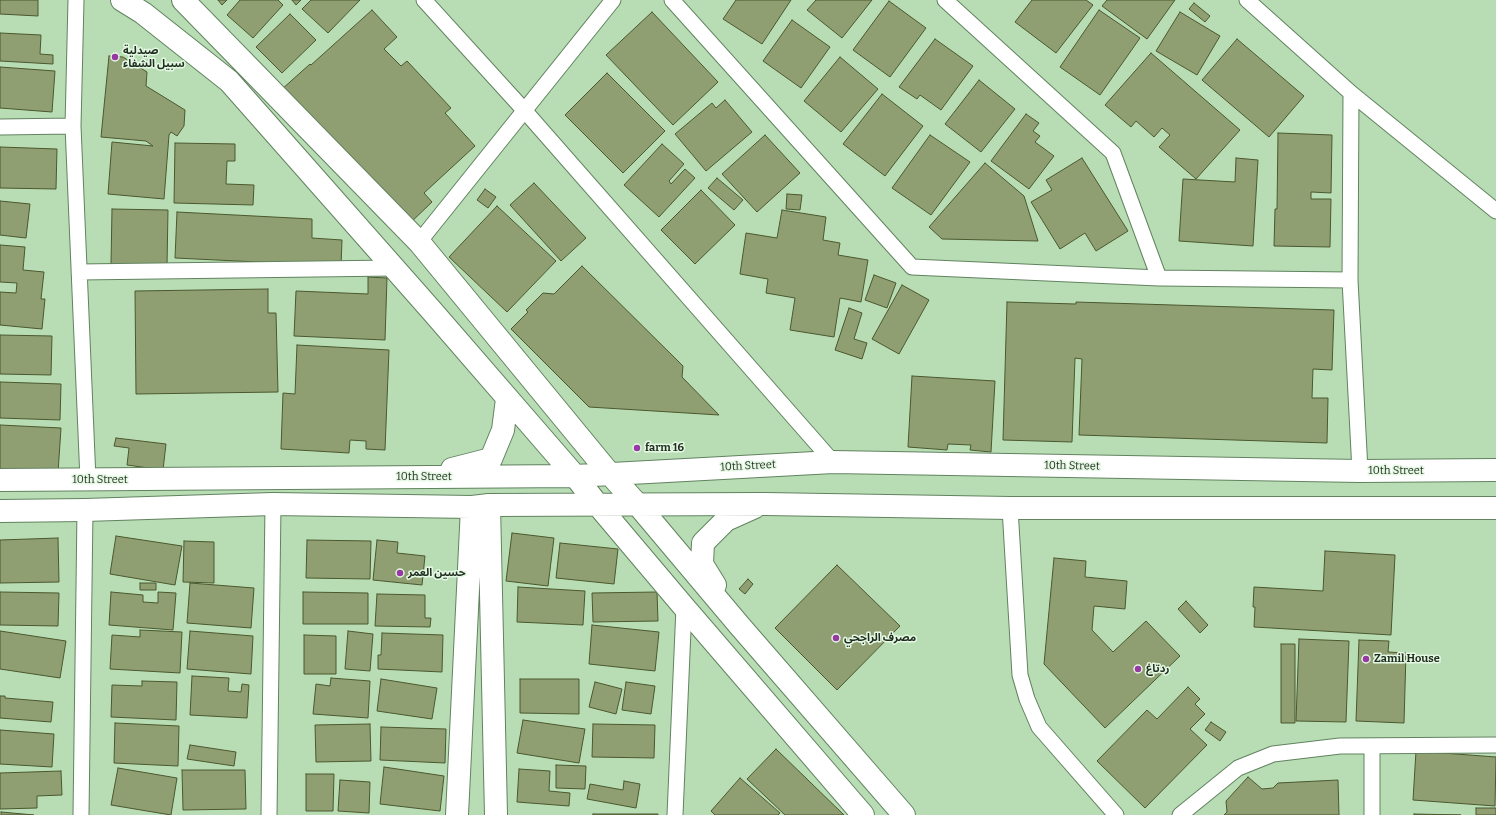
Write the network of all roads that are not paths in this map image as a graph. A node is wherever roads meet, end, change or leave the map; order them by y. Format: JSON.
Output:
{"nodes":[{"id":1,"x":76,"y":0,"type":"edge"},
{"id":2,"x":122,"y":0,"type":"edge"},
{"id":3,"x":183,"y":0,"type":"edge"},
{"id":4,"x":424,"y":0,"type":"edge"},
{"id":5,"x":613,"y":0,"type":"edge"},
{"id":6,"x":672,"y":0,"type":"edge"},
{"id":7,"x":945,"y":0,"type":"edge"},
{"id":8,"x":1247,"y":0,"type":"edge"},
{"id":9,"x":1351,"y":93,"type":"junction"},
{"id":10,"x":524,"y":110,"type":"junction"},
{"id":11,"x":73,"y":126,"type":"junction"},
{"id":12,"x":0,"y":127,"type":"edge"},
{"id":13,"x":1496,"y":211,"type":"edge"},
{"id":14,"x":419,"y":242,"type":"junction"},
{"id":15,"x":394,"y":268,"type":"junction"},
{"id":16,"x":79,"y":272,"type":"junction"},
{"id":17,"x":1159,"y":278,"type":"junction"},
{"id":18,"x":1350,"y":280,"type":"junction"},
{"id":19,"x":507,"y":399,"type":"junction"},
{"id":20,"x":833,"y":462,"type":"junction"},
{"id":21,"x":1496,"y":470,"type":"edge"},
{"id":22,"x":1360,"y":471,"type":"junction"},
{"id":23,"x":609,"y":473,"type":"junction"},
{"id":24,"x":575,"y":476,"type":"junction"},
{"id":25,"x":418,"y":477,"type":"junction"},
{"id":26,"x":0,"y":480,"type":"edge"},
{"id":27,"x":88,"y":480,"type":"junction"},
{"id":28,"x":273,"y":504,"type":"junction"},
{"id":29,"x":597,"y":504,"type":"junction"},
{"id":30,"x":765,"y":504,"type":"junction"},
{"id":31,"x":638,"y":505,"type":"junction"},
{"id":32,"x":480,"y":506,"type":"junction"},
{"id":33,"x":1010,"y":508,"type":"junction"},
{"id":34,"x":1496,"y":508,"type":"edge"},
{"id":35,"x":86,"y":510,"type":"junction"},
{"id":36,"x":0,"y":511,"type":"edge"},
{"id":37,"x":684,"y":607,"type":"junction"},
{"id":38,"x":738,"y":626,"type":"junction"},
{"id":39,"x":1496,"y":745,"type":"edge"},
{"id":40,"x":1372,"y":747,"type":"junction"},
{"id":41,"x":81,"y":815,"type":"edge"},
{"id":42,"x":269,"y":815,"type":"edge"},
{"id":43,"x":457,"y":815,"type":"edge"},
{"id":44,"x":496,"y":815,"type":"edge"},
{"id":45,"x":675,"y":815,"type":"edge"},
{"id":46,"x":862,"y":815,"type":"edge"},
{"id":47,"x":904,"y":815,"type":"edge"},
{"id":48,"x":1116,"y":815,"type":"edge"},
{"id":49,"x":1180,"y":815,"type":"edge"},
{"id":50,"x":1372,"y":815,"type":"edge"}],
"edges":[{"from":1,"to":11,"type":"street"},
{"from":2,"to":15,"type":"street"},
{"from":3,"to":14,"type":"street"},
{"from":4,"to":10,"type":"street"},
{"from":5,"to":10,"type":"street"},
{"from":6,"to":17,"type":"street"},
{"from":7,"to":17,"type":"street"},
{"from":8,"to":9,"type":"street"},
{"from":9,"to":13,"type":"street"},
{"from":9,"to":18,"type":"street"},
{"from":10,"to":14,"type":"street"},
{"from":10,"to":20,"type":"street"},
{"from":11,"to":12,"type":"street"},
{"from":11,"to":16,"type":"street"},
{"from":14,"to":23,"type":"street"},
{"from":15,"to":16,"type":"street"},
{"from":15,"to":19,"type":"street"},
{"from":16,"to":27,"type":"street"},
{"from":17,"to":18,"type":"street"},
{"from":18,"to":22,"type":"street"},
{"from":19,"to":24,"type":"street"},
{"from":19,"to":25,"type":"street"},
{"from":20,"to":22,"type":"street","name":"10th Street"},
{"from":20,"to":23,"type":"street","name":"10th Street"},
{"from":21,"to":22,"type":"street","name":"10th Street"},
{"from":23,"to":24,"type":"street","name":"10th Street"},
{"from":23,"to":31,"type":"street"},
{"from":24,"to":25,"type":"street","name":"10th Street"},
{"from":24,"to":29,"type":"street"},
{"from":25,"to":27,"type":"street","name":"10th Street"},
{"from":26,"to":27,"type":"street","name":"10th Street"},
{"from":28,"to":32,"type":"street"},
{"from":28,"to":35,"type":"street"},
{"from":28,"to":42,"type":"street"},
{"from":29,"to":31,"type":"street"},
{"from":29,"to":32,"type":"street"},
{"from":29,"to":37,"type":"street"},
{"from":30,"to":31,"type":"street"},
{"from":30,"to":33,"type":"street"},
{"from":30,"to":38,"type":"street"},
{"from":31,"to":38,"type":"street"},
{"from":32,"to":43,"type":"street"},
{"from":32,"to":44,"type":"street"},
{"from":33,"to":34,"type":"street"},
{"from":33,"to":48,"type":"street"},
{"from":35,"to":36,"type":"street"},
{"from":35,"to":41,"type":"street"},
{"from":37,"to":45,"type":"street"},
{"from":37,"to":46,"type":"street"},
{"from":38,"to":47,"type":"street"},
{"from":39,"to":40,"type":"street"},
{"from":40,"to":49,"type":"street"},
{"from":40,"to":50,"type":"street"}]}
